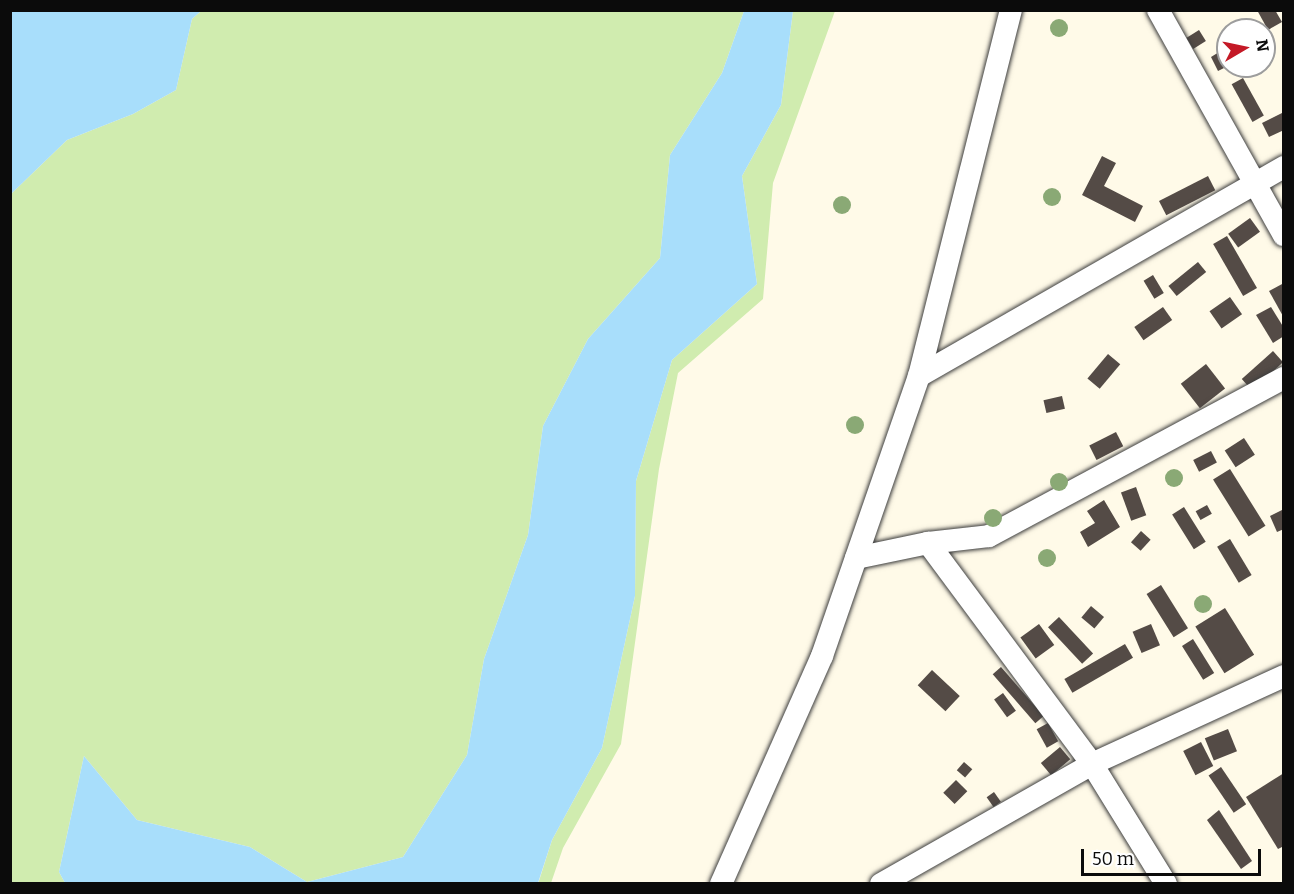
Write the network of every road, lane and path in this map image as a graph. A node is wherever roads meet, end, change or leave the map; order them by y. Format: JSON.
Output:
{"nodes":[{"id":1,"x":1011,"y":10,"type":"edge"},
{"id":2,"x":1158,"y":10,"type":"edge"},
{"id":3,"x":1284,"y":167,"type":"edge"},
{"id":4,"x":1253,"y":184,"type":"junction"},
{"id":5,"x":1284,"y":235,"type":"edge"},
{"id":6,"x":919,"y":376,"type":"junction"},
{"id":7,"x":1284,"y":378,"type":"edge"},
{"id":8,"x":928,"y":543,"type":"junction"},
{"id":9,"x":856,"y":558,"type":"junction"},
{"id":10,"x":1284,"y":676,"type":"edge"},
{"id":11,"x":1092,"y":764,"type":"junction"},
{"id":12,"x":721,"y":884,"type":"edge"},
{"id":13,"x":881,"y":884,"type":"edge"},
{"id":14,"x":1166,"y":884,"type":"edge"}],
"edges":[{"from":1,"to":6,"type":"street"},
{"from":2,"to":4,"type":"street"},
{"from":3,"to":4,"type":"street"},
{"from":4,"to":5,"type":"street"},
{"from":4,"to":6,"type":"street"},
{"from":6,"to":9,"type":"street"},
{"from":7,"to":8,"type":"street"},
{"from":8,"to":9,"type":"street"},
{"from":8,"to":11,"type":"street"},
{"from":9,"to":12,"type":"street"},
{"from":10,"to":11,"type":"street"},
{"from":11,"to":13,"type":"street"},
{"from":11,"to":14,"type":"street"}]}
